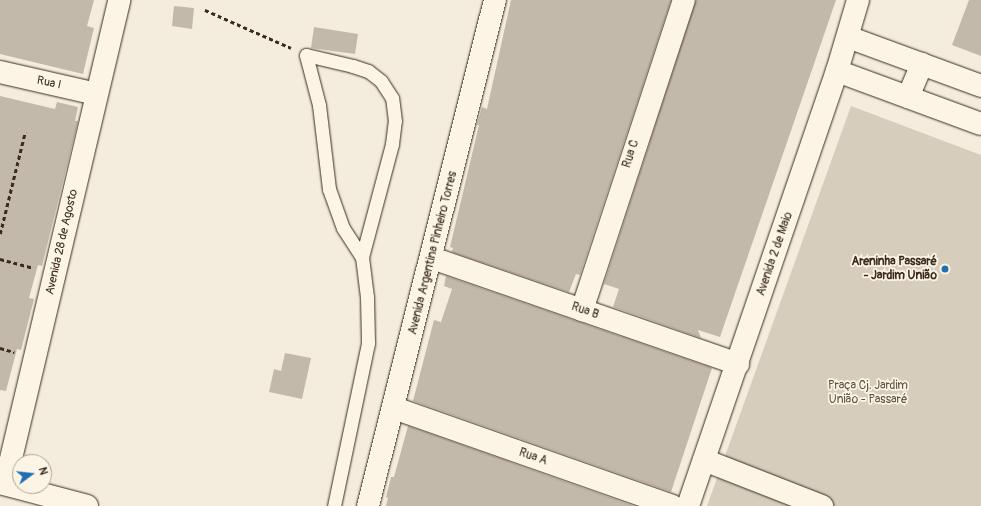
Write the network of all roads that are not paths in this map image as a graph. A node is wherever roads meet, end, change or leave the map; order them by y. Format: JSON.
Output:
{"nodes":[{"id":1,"x":119,"y":0,"type":"edge"},
{"id":2,"x":495,"y":0,"type":"edge"},
{"id":3,"x":684,"y":0,"type":"edge"},
{"id":4,"x":858,"y":0,"type":"edge"},
{"id":5,"x":848,"y":37,"type":"junction"},
{"id":6,"x":922,"y":64,"type":"junction"},
{"id":7,"x":837,"y":71,"type":"junction"},
{"id":8,"x":0,"y":72,"type":"edge"},
{"id":9,"x":981,"y":86,"type":"edge"},
{"id":10,"x":97,"y":94,"type":"junction"},
{"id":11,"x":908,"y":97,"type":"junction"},
{"id":12,"x":981,"y":124,"type":"edge"},
{"id":13,"x":362,"y":258,"type":"junction"},
{"id":14,"x":432,"y":258,"type":"junction"},
{"id":15,"x":582,"y":310,"type":"junction"},
{"id":16,"x":738,"y":364,"type":"junction"},
{"id":17,"x":394,"y":408,"type":"junction"},
{"id":18,"x":704,"y":460,"type":"junction"},
{"id":19,"x":2,"y":483,"type":"edge"},
{"id":20,"x":87,"y":506,"type":"edge"},
{"id":21,"x":334,"y":506,"type":"edge"},
{"id":22,"x":368,"y":506,"type":"edge"},
{"id":23,"x":672,"y":506,"type":"edge"},
{"id":24,"x":688,"y":506,"type":"edge"},
{"id":25,"x":822,"y":506,"type":"edge"}],
"edges":[{"from":1,"to":10,"type":"street","name":"Avenida 28 de Agosto"},
{"from":2,"to":14,"type":"street","name":"Avenida Argentina Pinheiro Torres"},
{"from":3,"to":15,"type":"street","name":"Rua C"},
{"from":4,"to":5,"type":"street","name":"Avenida 2 de Maio"},
{"from":5,"to":6,"type":"street"},
{"from":5,"to":7,"type":"street","name":"Avenida 2 de Maio"},
{"from":6,"to":9,"type":"street"},
{"from":6,"to":11,"type":"street"},
{"from":7,"to":11,"type":"street"},
{"from":7,"to":16,"type":"street","name":"Avenida 2 de Maio"},
{"from":8,"to":10,"type":"street","name":"Rua I"},
{"from":10,"to":19,"type":"street","name":"Avenida 28 de Agosto"},
{"from":11,"to":12,"type":"street"},
{"from":13,"to":13,"type":"lane"},
{"from":13,"to":21,"type":"lane"},
{"from":14,"to":15,"type":"street","name":"Rua B"},
{"from":14,"to":17,"type":"street","name":"Avenida Argentina Pinheiro Torres"},
{"from":15,"to":16,"type":"street","name":"Rua B"},
{"from":16,"to":18,"type":"street","name":"Avenida 2 de Maio"},
{"from":17,"to":22,"type":"street","name":"Avenida Argentina Pinheiro Torres"},
{"from":17,"to":23,"type":"street","name":"Rua A"},
{"from":18,"to":24,"type":"street","name":"Avenida 2 de Maio"},
{"from":18,"to":25,"type":"street"},
{"from":19,"to":20,"type":"street"}]}
